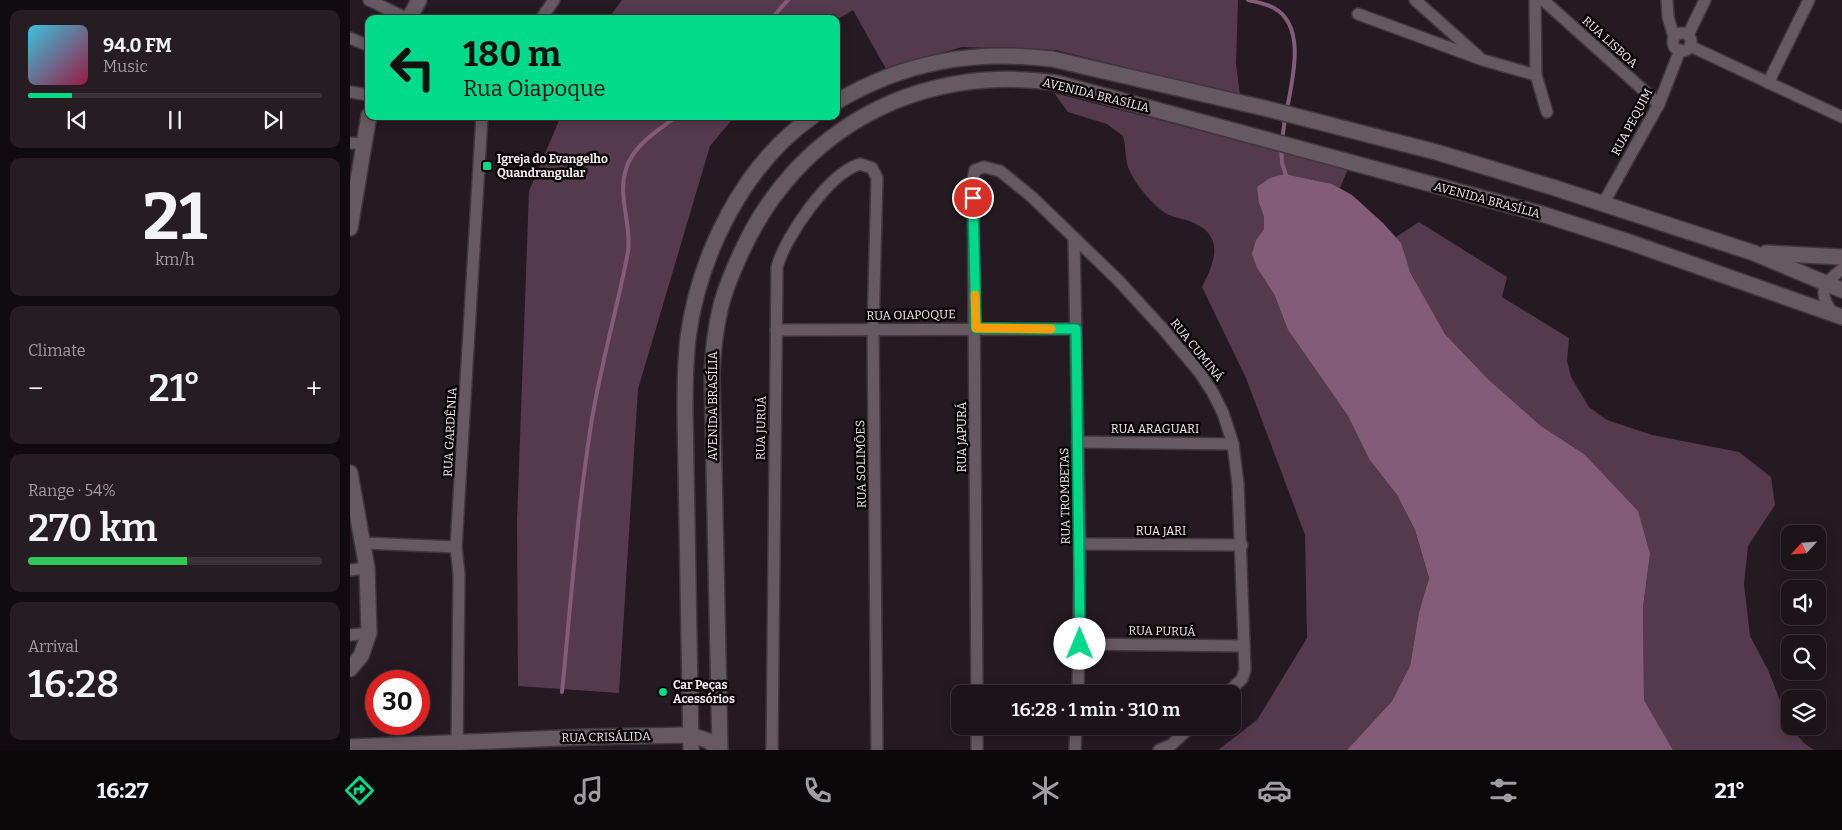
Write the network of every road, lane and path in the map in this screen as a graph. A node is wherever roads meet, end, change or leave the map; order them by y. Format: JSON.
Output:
{"nodes":[{"id":1,"x":369,"y":0,"type":"edge"},
{"id":2,"x":419,"y":0,"type":"edge"},
{"id":3,"x":554,"y":0,"type":"edge"},
{"id":4,"x":1415,"y":0,"type":"edge"},
{"id":5,"x":1535,"y":0,"type":"edge"},
{"id":6,"x":1543,"y":0,"type":"edge"},
{"id":7,"x":1667,"y":0,"type":"edge"},
{"id":8,"x":1705,"y":0,"type":"edge"},
{"id":9,"x":1809,"y":0,"type":"edge"},
{"id":10,"x":1358,"y":14,"type":"dead end"},
{"id":11,"x":400,"y":15,"type":"edge"},
{"id":12,"x":410,"y":15,"type":"edge"},
{"id":13,"x":545,"y":15,"type":"edge"},
{"id":14,"x":350,"y":38,"type":"edge"},
{"id":15,"x":365,"y":44,"type":"edge"},
{"id":16,"x":1686,"y":44,"type":"junction"},
{"id":17,"x":1483,"y":60,"type":"junction"},
{"id":18,"x":1536,"y":75,"type":"junction"},
{"id":19,"x":1768,"y":83,"type":"junction"},
{"id":20,"x":350,"y":92,"type":"edge"},
{"id":21,"x":365,"y":94,"type":"edge"},
{"id":22,"x":840,"y":100,"type":"edge"},
{"id":23,"x":1659,"y":104,"type":"junction"},
{"id":24,"x":1547,"y":112,"type":"dead end"},
{"id":25,"x":1842,"y":117,"type":"edge"},
{"id":26,"x":367,"y":120,"type":"edge"},
{"id":27,"x":482,"y":120,"type":"edge"},
{"id":28,"x":808,"y":120,"type":"edge"},
{"id":29,"x":356,"y":143,"type":"edge"},
{"id":30,"x":876,"y":178,"type":"joint"},
{"id":31,"x":973,"y":179,"type":"joint"},
{"id":32,"x":1603,"y":204,"type":"junction"},
{"id":33,"x":350,"y":228,"type":"edge"},
{"id":34,"x":1074,"y":238,"type":"junction"},
{"id":35,"x":1754,"y":253,"type":"junction"},
{"id":36,"x":1842,"y":257,"type":"edge"},
{"id":37,"x":1842,"y":269,"type":"edge"},
{"id":38,"x":1827,"y":283,"type":"junction"},
{"id":39,"x":1842,"y":290,"type":"edge"},
{"id":40,"x":1837,"y":314,"type":"edge"},
{"id":41,"x":976,"y":328,"type":"junction"},
{"id":42,"x":1076,"y":329,"type":"junction"},
{"id":43,"x":776,"y":330,"type":"junction"},
{"id":44,"x":873,"y":330,"type":"junction"},
{"id":45,"x":1077,"y":442,"type":"junction"},
{"id":46,"x":1233,"y":444,"type":"junction"},
{"id":47,"x":350,"y":473,"type":"edge"},
{"id":48,"x":353,"y":504,"type":"edge"},
{"id":49,"x":364,"y":543,"type":"junction"},
{"id":50,"x":1080,"y":544,"type":"junction"},
{"id":51,"x":1242,"y":545,"type":"junction"},
{"id":52,"x":456,"y":546,"type":"junction"},
{"id":53,"x":367,"y":568,"type":"junction"},
{"id":54,"x":350,"y":570,"type":"edge"},
{"id":55,"x":369,"y":633,"type":"junction"},
{"id":56,"x":350,"y":635,"type":"edge"},
{"id":57,"x":1080,"y":644,"type":"junction"},
{"id":58,"x":1244,"y":646,"type":"junction"},
{"id":59,"x":350,"y":669,"type":"edge"},
{"id":60,"x":977,"y":685,"type":"edge"},
{"id":61,"x":1078,"y":685,"type":"edge"},
{"id":62,"x":1236,"y":685,"type":"edge"},
{"id":63,"x":977,"y":735,"type":"edge"},
{"id":64,"x":1076,"y":735,"type":"edge"},
{"id":65,"x":1182,"y":735,"type":"edge"},
{"id":66,"x":691,"y":743,"type":"edge"},
{"id":67,"x":457,"y":746,"type":"edge"},
{"id":68,"x":350,"y":747,"type":"edge"},
{"id":69,"x":720,"y":750,"type":"edge"},
{"id":70,"x":772,"y":750,"type":"edge"},
{"id":71,"x":877,"y":750,"type":"edge"},
{"id":72,"x":977,"y":750,"type":"edge"},
{"id":73,"x":1075,"y":750,"type":"edge"},
{"id":74,"x":1159,"y":750,"type":"edge"}],
"edges":[{"from":1,"to":11,"type":"street"},
{"from":2,"to":12,"type":"street"},
{"from":3,"to":13,"type":"street"},
{"from":4,"to":17,"type":"street"},
{"from":5,"to":18,"type":"street"},
{"from":6,"to":23,"type":"street","name":"RUA LISBOA"},
{"from":7,"to":16,"type":"street"},
{"from":8,"to":16,"type":"street","name":"RUA PEQUIM"},
{"from":9,"to":19,"type":"street"},
{"from":10,"to":17,"type":"street"},
{"from":14,"to":15,"type":"street"},
{"from":16,"to":19,"type":"street"},
{"from":16,"to":23,"type":"street","name":"RUA PEQUIM"},
{"from":17,"to":18,"type":"street"},
{"from":18,"to":24,"type":"street"},
{"from":19,"to":25,"type":"street"},
{"from":20,"to":21,"type":"street"},
{"from":22,"to":32,"type":"street","name":"AVENIDA BRASÍLIA"},
{"from":23,"to":32,"type":"street","name":"RUA PEQUIM"},
{"from":26,"to":29,"type":"street"},
{"from":27,"to":52,"type":"street","name":"RUA GARDÊNIA"},
{"from":28,"to":66,"type":"street"},
{"from":29,"to":33,"type":"street"},
{"from":30,"to":43,"type":"street","name":"RUA JURUÁ"},
{"from":30,"to":44,"type":"street","name":"RUA SOLIMÕES"},
{"from":31,"to":34,"type":"street","name":"RUA CUMINÁ"},
{"from":31,"to":41,"type":"street","name":"RUA JAPURÁ"},
{"from":32,"to":35,"type":"street","name":"AVENIDA BRASÍLIA"},
{"from":34,"to":42,"type":"street","name":"RUA TROMBETAS"},
{"from":34,"to":46,"type":"street","name":"RUA CUMINÁ"},
{"from":35,"to":36,"type":"street"},
{"from":35,"to":38,"type":"street","name":"AVENIDA BRASÍLIA"},
{"from":37,"to":38,"type":"street"},
{"from":38,"to":39,"type":"street","name":"AVENIDA BRASÍLIA"},
{"from":38,"to":40,"type":"street"},
{"from":40,"to":69,"type":"street","name":"AVENIDA BRASÍLIA"},
{"from":41,"to":42,"type":"street","name":"RUA OIAPOQUE"},
{"from":41,"to":44,"type":"street","name":"RUA OIAPOQUE"},
{"from":41,"to":60,"type":"street","name":"RUA JAPURÁ"},
{"from":42,"to":45,"type":"street","name":"RUA TROMBETAS"},
{"from":43,"to":44,"type":"street","name":"RUA OIAPOQUE"},
{"from":43,"to":70,"type":"street","name":"RUA JURUÁ"},
{"from":44,"to":71,"type":"street","name":"RUA SOLIMÕES"},
{"from":45,"to":46,"type":"street","name":"RUA ARAGUARI"},
{"from":45,"to":50,"type":"street","name":"RUA TROMBETAS"},
{"from":46,"to":51,"type":"street","name":"RUA CUMINÁ"},
{"from":47,"to":48,"type":"street"},
{"from":48,"to":49,"type":"street"},
{"from":49,"to":52,"type":"street"},
{"from":49,"to":53,"type":"street"},
{"from":50,"to":51,"type":"street","name":"RUA JARI"},
{"from":50,"to":57,"type":"street","name":"RUA TROMBETAS"},
{"from":51,"to":58,"type":"street","name":"RUA CUMINÁ"},
{"from":52,"to":67,"type":"street","name":"RUA GARDÊNIA"},
{"from":53,"to":54,"type":"street"},
{"from":53,"to":55,"type":"street"},
{"from":55,"to":56,"type":"street"},
{"from":55,"to":59,"type":"street"},
{"from":57,"to":58,"type":"street","name":"RUA PURUÁ"},
{"from":57,"to":61,"type":"street","name":"RUA TROMBETAS"},
{"from":58,"to":62,"type":"street","name":"RUA CUMINÁ"},
{"from":63,"to":72,"type":"street"},
{"from":64,"to":73,"type":"street"},
{"from":65,"to":74,"type":"street"},
{"from":66,"to":67,"type":"street","name":"RUA CRISÁLIDA"},
{"from":66,"to":69,"type":"street","name":"RUA CRISÁLIDA"},
{"from":67,"to":68,"type":"street","name":"RUA CRISÁLIDA"}]}
